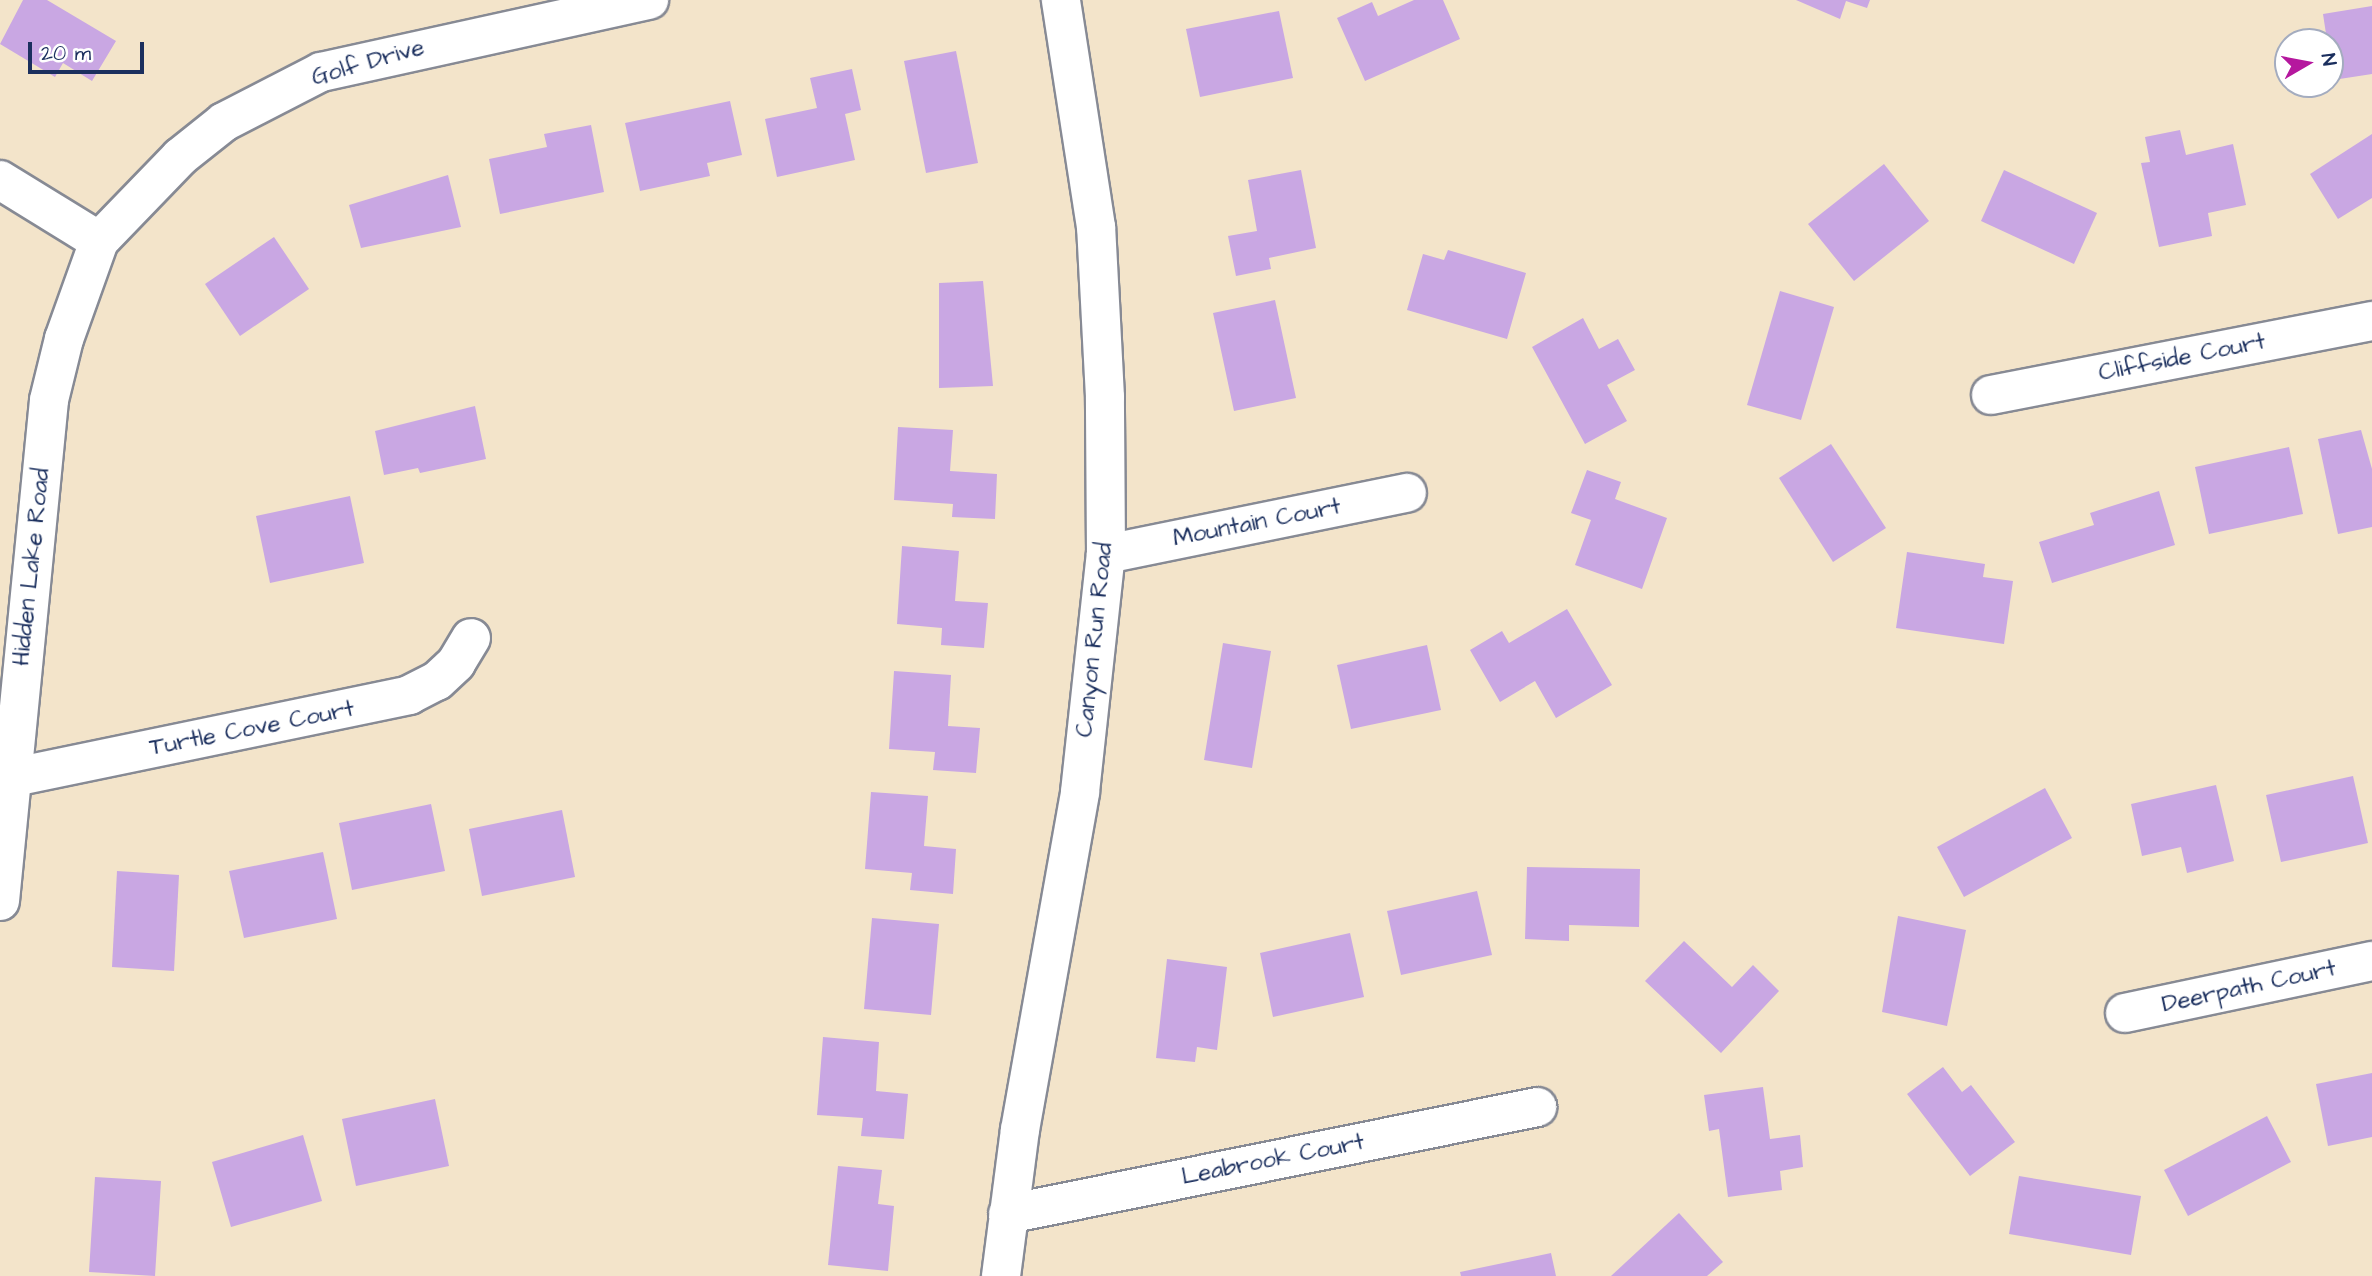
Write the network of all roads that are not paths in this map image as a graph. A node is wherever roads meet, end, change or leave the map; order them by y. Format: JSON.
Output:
{"nodes":[{"id":1,"x":649,"y":0,"type":"edge"},
{"id":2,"x":1061,"y":0,"type":"edge"},
{"id":3,"x":0,"y":180,"type":"edge"},
{"id":4,"x":99,"y":241,"type":"junction"},
{"id":5,"x":2372,"y":321,"type":"edge"},
{"id":6,"x":1991,"y":395,"type":"dead end"},
{"id":7,"x":1408,"y":493,"type":"dead end"},
{"id":8,"x":1106,"y":554,"type":"junction"},
{"id":9,"x":471,"y":638,"type":"dead end"},
{"id":10,"x":5,"y":779,"type":"edge"},
{"id":11,"x":0,"y":901,"type":"edge"},
{"id":12,"x":2372,"y":961,"type":"edge"},
{"id":13,"x":2125,"y":1013,"type":"dead end"},
{"id":14,"x":1537,"y":1107,"type":"dead end"},
{"id":15,"x":1008,"y":1214,"type":"junction"},
{"id":16,"x":1001,"y":1276,"type":"edge"}],
"edges":[{"from":1,"to":4,"type":"street","name":"Golf Drive"},
{"from":2,"to":8,"type":"street","name":"Canyon Run Road"},
{"from":3,"to":4,"type":"street"},
{"from":4,"to":10,"type":"street","name":"Hidden Lake Road"},
{"from":5,"to":6,"type":"street","name":"Cliffside Court"},
{"from":7,"to":8,"type":"street","name":"Mountain Court"},
{"from":8,"to":15,"type":"street","name":"Canyon Run Road"},
{"from":9,"to":10,"type":"street","name":"Turtle Cove Court"},
{"from":10,"to":11,"type":"street","name":"Hidden Lake Road"},
{"from":12,"to":13,"type":"street","name":"Deerpath Court"},
{"from":14,"to":15,"type":"street","name":"Leabrook Court"},
{"from":15,"to":16,"type":"street","name":"Canyon Run Road"}]}
